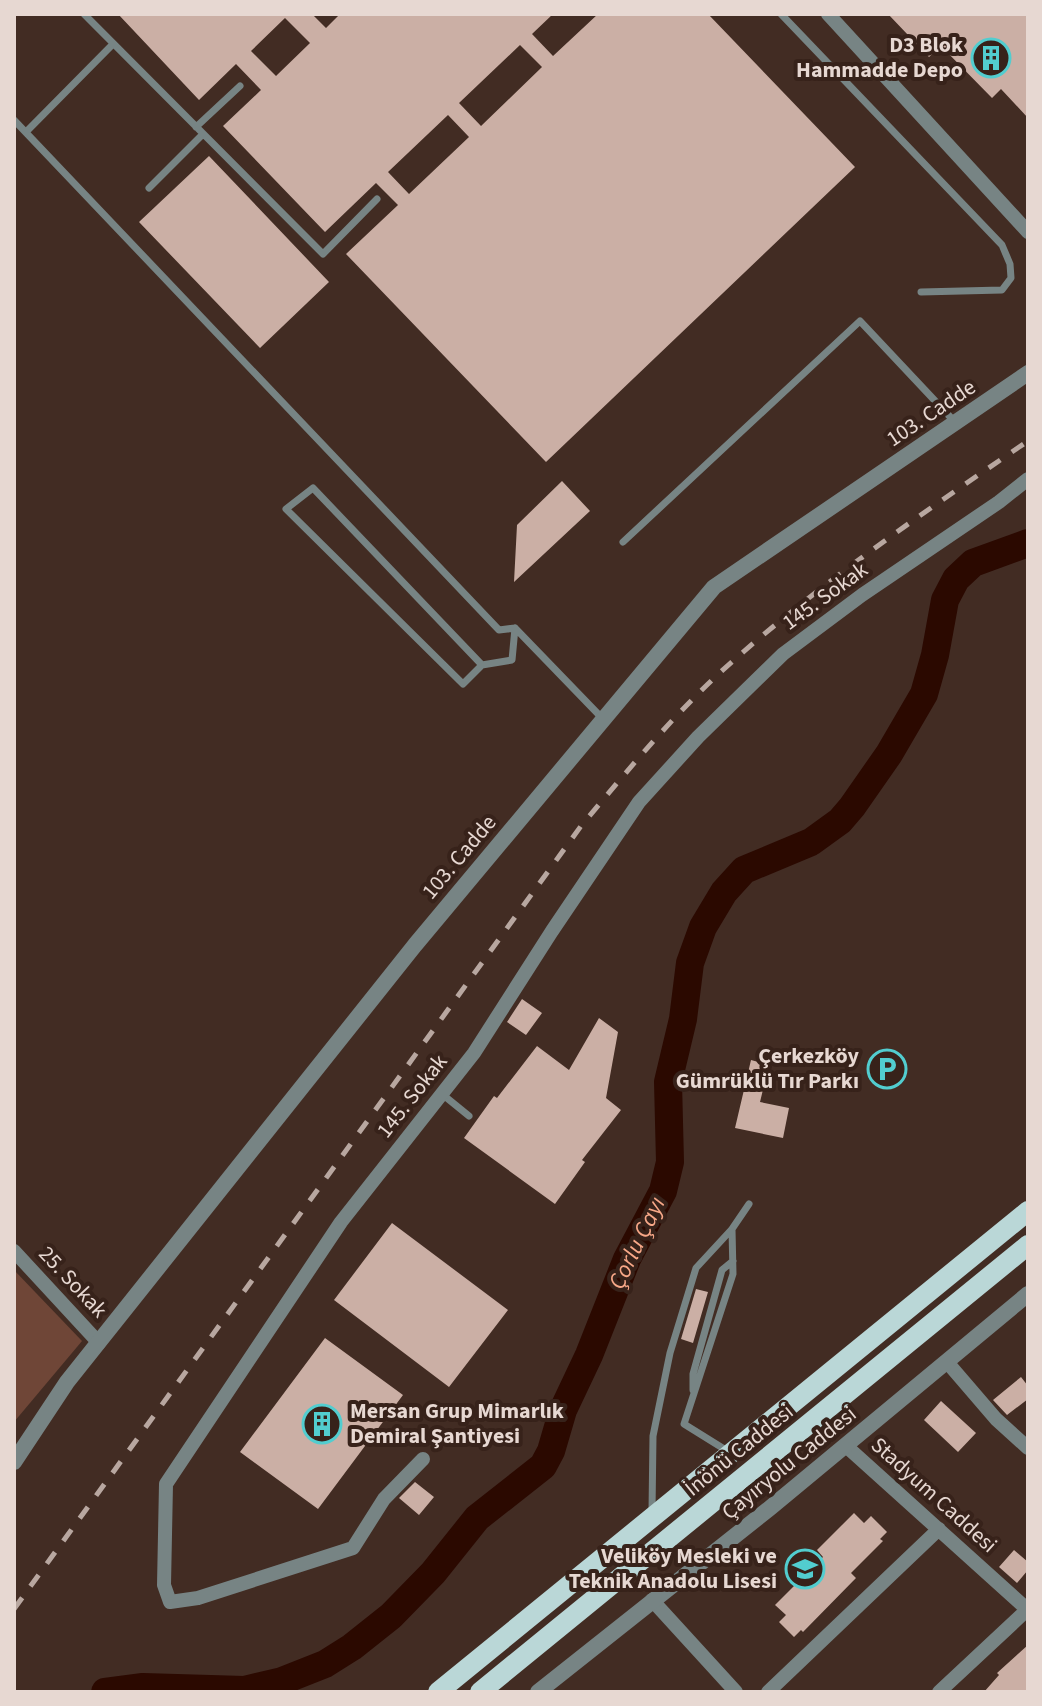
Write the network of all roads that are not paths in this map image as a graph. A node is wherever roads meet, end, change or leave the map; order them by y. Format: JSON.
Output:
{"nodes":[{"id":1,"x":84,"y":14,"type":"edge"},
{"id":2,"x":781,"y":14,"type":"edge"},
{"id":3,"x":828,"y":14,"type":"edge"},
{"id":4,"x":113,"y":44,"type":"junction"},
{"id":5,"x":240,"y":86,"type":"dead end"},
{"id":6,"x":14,"y":120,"type":"edge"},
{"id":7,"x":196,"y":127,"type":"junction"},
{"id":8,"x":26,"y":132,"type":"junction"},
{"id":9,"x":203,"y":134,"type":"junction"},
{"id":10,"x":149,"y":188,"type":"dead end"},
{"id":11,"x":377,"y":199,"type":"dead end"},
{"id":12,"x":1028,"y":232,"type":"edge"},
{"id":13,"x":921,"y":292,"type":"dead end"},
{"id":14,"x":1028,"y":373,"type":"edge"},
{"id":15,"x":956,"y":422,"type":"junction"},
{"id":16,"x":1028,"y":479,"type":"edge"},
{"id":17,"x":623,"y":542,"type":"dead end"},
{"id":18,"x":515,"y":628,"type":"junction"},
{"id":19,"x":482,"y":665,"type":"junction"},
{"id":20,"x":604,"y":719,"type":"junction"},
{"id":21,"x":442,"y":1094,"type":"junction"},
{"id":22,"x":469,"y":1116,"type":"dead end"},
{"id":23,"x":749,"y":1204,"type":"dead end"},
{"id":24,"x":1028,"y":1211,"type":"edge"},
{"id":25,"x":732,"y":1229,"type":"junction"},
{"id":26,"x":1028,"y":1245,"type":"edge"},
{"id":27,"x":14,"y":1251,"type":"edge"},
{"id":28,"x":1028,"y":1294,"type":"edge"},
{"id":29,"x":99,"y":1343,"type":"junction"},
{"id":30,"x":947,"y":1362,"type":"junction"},
{"id":31,"x":846,"y":1446,"type":"junction"},
{"id":32,"x":1028,"y":1448,"type":"edge"},
{"id":33,"x":731,"y":1453,"type":"junction"},
{"id":34,"x":423,"y":1459,"type":"dead end"},
{"id":35,"x":14,"y":1462,"type":"edge"},
{"id":36,"x":652,"y":1518,"type":"junction"},
{"id":37,"x":939,"y":1529,"type":"junction"},
{"id":38,"x":652,"y":1600,"type":"junction"},
{"id":39,"x":1028,"y":1609,"type":"edge"},
{"id":40,"x":555,"y":1678,"type":"junction"},
{"id":41,"x":438,"y":1692,"type":"edge"},
{"id":42,"x":480,"y":1692,"type":"edge"},
{"id":43,"x":538,"y":1692,"type":"edge"},
{"id":44,"x":568,"y":1692,"type":"edge"},
{"id":45,"x":736,"y":1692,"type":"edge"},
{"id":46,"x":768,"y":1692,"type":"edge"},
{"id":47,"x":939,"y":1692,"type":"edge"}],
"edges":[{"from":1,"to":4,"type":"lane"},
{"from":2,"to":13,"type":"lane"},
{"from":3,"to":12,"type":"street"},
{"from":4,"to":7,"type":"lane"},
{"from":4,"to":8,"type":"lane"},
{"from":5,"to":7,"type":"lane"},
{"from":6,"to":8,"type":"lane"},
{"from":7,"to":9,"type":"lane"},
{"from":8,"to":18,"type":"lane"},
{"from":9,"to":10,"type":"lane"},
{"from":9,"to":11,"type":"lane"},
{"from":14,"to":15,"type":"street","name":"103. Cadde"},
{"from":15,"to":17,"type":"lane"},
{"from":15,"to":20,"type":"street","name":"103. Cadde"},
{"from":16,"to":21,"type":"street","name":"145. Sokak"},
{"from":18,"to":19,"type":"lane"},
{"from":18,"to":20,"type":"lane"},
{"from":19,"to":19,"type":"lane"},
{"from":20,"to":29,"type":"street","name":"103. Cadde"},
{"from":21,"to":22,"type":"lane"},
{"from":21,"to":34,"type":"street","name":"145. Sokak"},
{"from":23,"to":25,"type":"lane"},
{"from":24,"to":33,"type":"main road"},
{"from":25,"to":33,"type":"lane"},
{"from":25,"to":36,"type":"lane"},
{"from":26,"to":42,"type":"main road","name":"İnönü Caddesi"},
{"from":27,"to":29,"type":"street","name":"25. Sokak"},
{"from":28,"to":30,"type":"street","name":"Çayıryolu Caddesi"},
{"from":29,"to":35,"type":"street","name":"103. Cadde"},
{"from":30,"to":31,"type":"street","name":"Çayıryolu Caddesi"},
{"from":30,"to":32,"type":"street"},
{"from":31,"to":37,"type":"street","name":"Stadyum Caddesi"},
{"from":31,"to":38,"type":"street","name":"Çayıryolu Caddesi"},
{"from":33,"to":36,"type":"main road"},
{"from":36,"to":41,"type":"main road"},
{"from":37,"to":39,"type":"street","name":"Stadyum Caddesi"},
{"from":37,"to":46,"type":"street"},
{"from":38,"to":40,"type":"street","name":"Çayıryolu Caddesi"},
{"from":38,"to":45,"type":"street"},
{"from":39,"to":47,"type":"street"},
{"from":40,"to":43,"type":"street","name":"Çayıryolu Caddesi"},
{"from":40,"to":44,"type":"street"}]}
